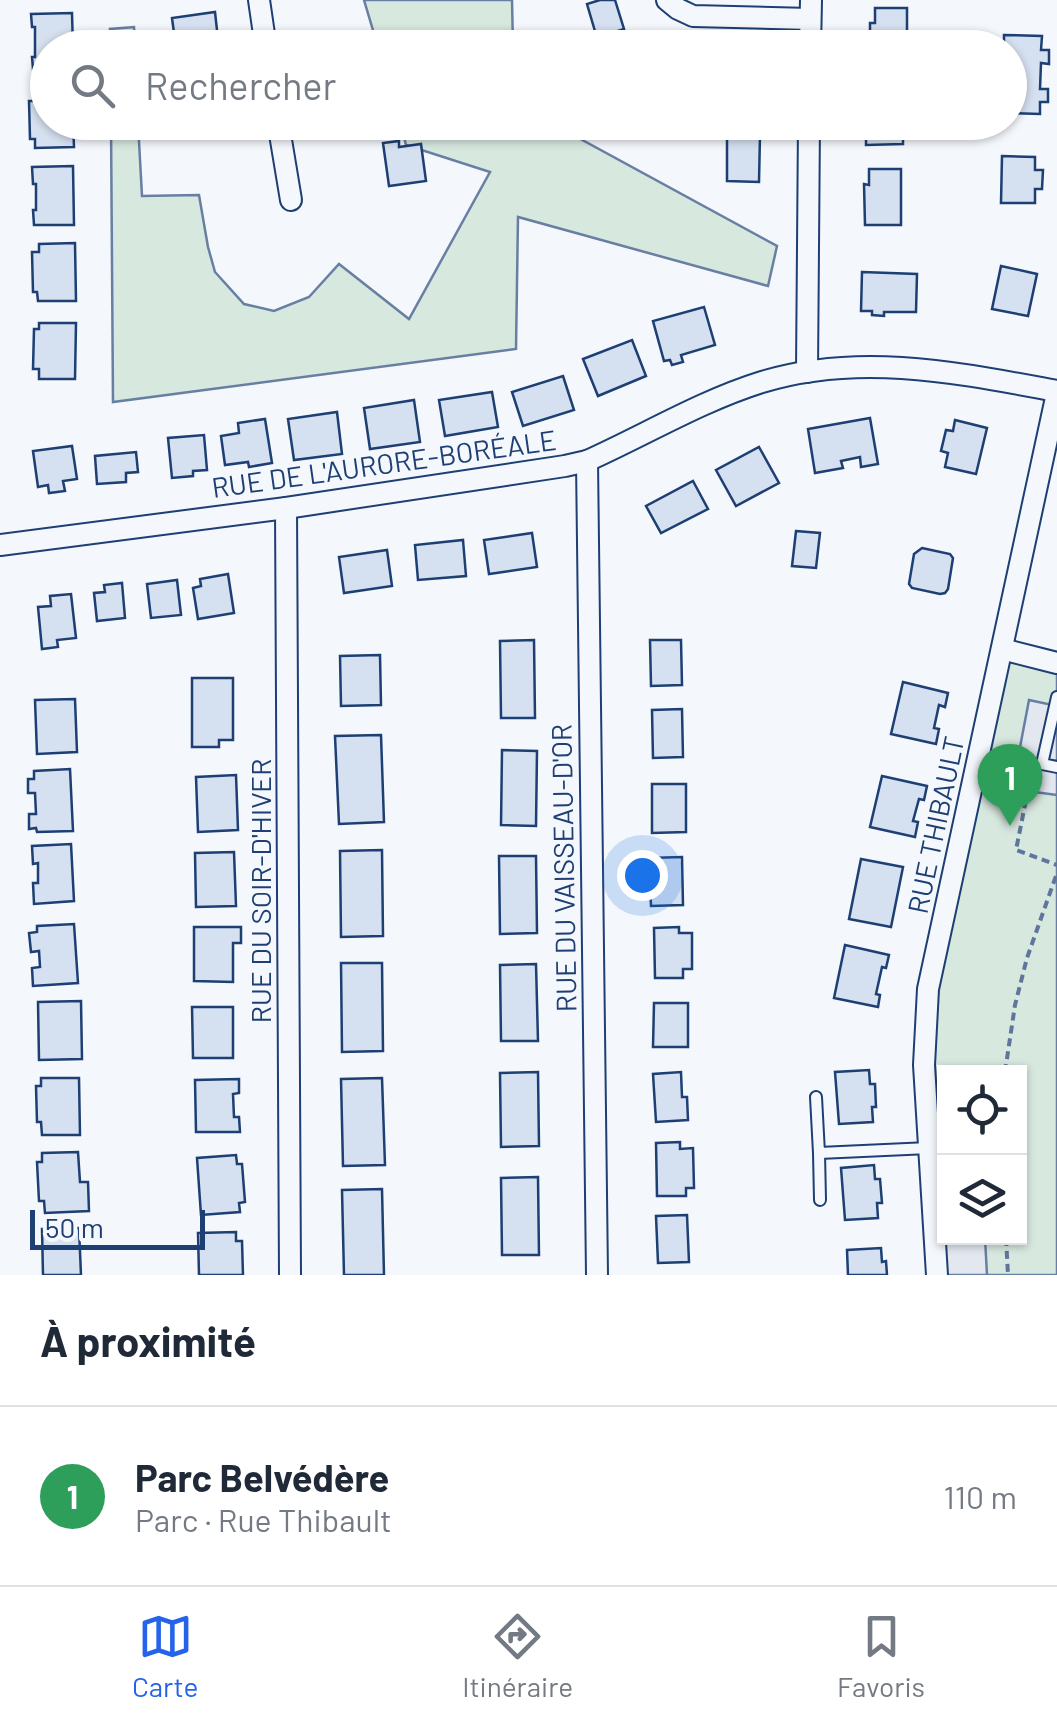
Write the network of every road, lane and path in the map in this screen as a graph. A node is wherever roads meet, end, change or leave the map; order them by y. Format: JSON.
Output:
{"nodes":[{"id":1,"x":259,"y":0,"type":"edge"},
{"id":2,"x":667,"y":0,"type":"edge"},
{"id":3,"x":810,"y":9,"type":"edge"},
{"id":4,"x":263,"y":30,"type":"edge"},
{"id":5,"x":281,"y":140,"type":"edge"},
{"id":6,"x":810,"y":140,"type":"edge"},
{"id":7,"x":290,"y":200,"type":"dead end"},
{"id":8,"x":807,"y":372,"type":"junction"},
{"id":9,"x":1057,"y":392,"type":"edge"},
{"id":10,"x":587,"y":461,"type":"junction"},
{"id":11,"x":286,"y":508,"type":"junction"},
{"id":12,"x":0,"y":546,"type":"edge"},
{"id":13,"x":1002,"y":649,"type":"junction"},
{"id":14,"x":1057,"y":663,"type":"edge"},
{"id":15,"x":1057,"y":698,"type":"edge"},
{"id":16,"x":1042,"y":764,"type":"junction"},
{"id":17,"x":1057,"y":767,"type":"edge"},
{"id":18,"x":1057,"y":866,"type":"edge"},
{"id":19,"x":1057,"y":873,"type":"edge"},
{"id":20,"x":1006,"y":1065,"type":"edge"},
{"id":21,"x":816,"y":1098,"type":"dead end"},
{"id":22,"x":929,"y":1148,"type":"junction"},
{"id":23,"x":819,"y":1152,"type":"junction"},
{"id":24,"x":820,"y":1200,"type":"dead end"},
{"id":25,"x":1006,"y":1245,"type":"edge"},
{"id":26,"x":290,"y":1275,"type":"edge"},
{"id":27,"x":597,"y":1275,"type":"edge"},
{"id":28,"x":936,"y":1275,"type":"edge"},
{"id":29,"x":1008,"y":1275,"type":"edge"}],
"edges":[{"from":1,"to":4,"type":"street"},
{"from":2,"to":3,"type":"street"},
{"from":5,"to":7,"type":"street"},
{"from":6,"to":8,"type":"street"},
{"from":8,"to":9,"type":"street","name":"RUE DE L'AURORE-BORÉALE"},
{"from":8,"to":10,"type":"street","name":"RUE DE L'AURORE-BORÉALE"},
{"from":9,"to":13,"type":"street","name":"RUE THIBAULT"},
{"from":10,"to":11,"type":"street","name":"RUE DE L'AURORE-BORÉALE"},
{"from":10,"to":27,"type":"street","name":"RUE DU VAISSEAU-D'OR"},
{"from":11,"to":12,"type":"street","name":"RUE DE L'AURORE-BORÉALE"},
{"from":11,"to":26,"type":"street","name":"RUE DU SOIR-D'HIVER"},
{"from":13,"to":14,"type":"street"},
{"from":13,"to":22,"type":"street","name":"RUE THIBAULT"},
{"from":15,"to":16,"type":"lane"},
{"from":16,"to":17,"type":"lane"},
{"from":16,"to":18,"type":"path"},
{"from":19,"to":20,"type":"path"},
{"from":21,"to":23,"type":"lane"},
{"from":22,"to":23,"type":"lane"},
{"from":22,"to":28,"type":"street","name":"RUE THIBAULT"},
{"from":23,"to":24,"type":"lane"},
{"from":25,"to":29,"type":"path"}]}
